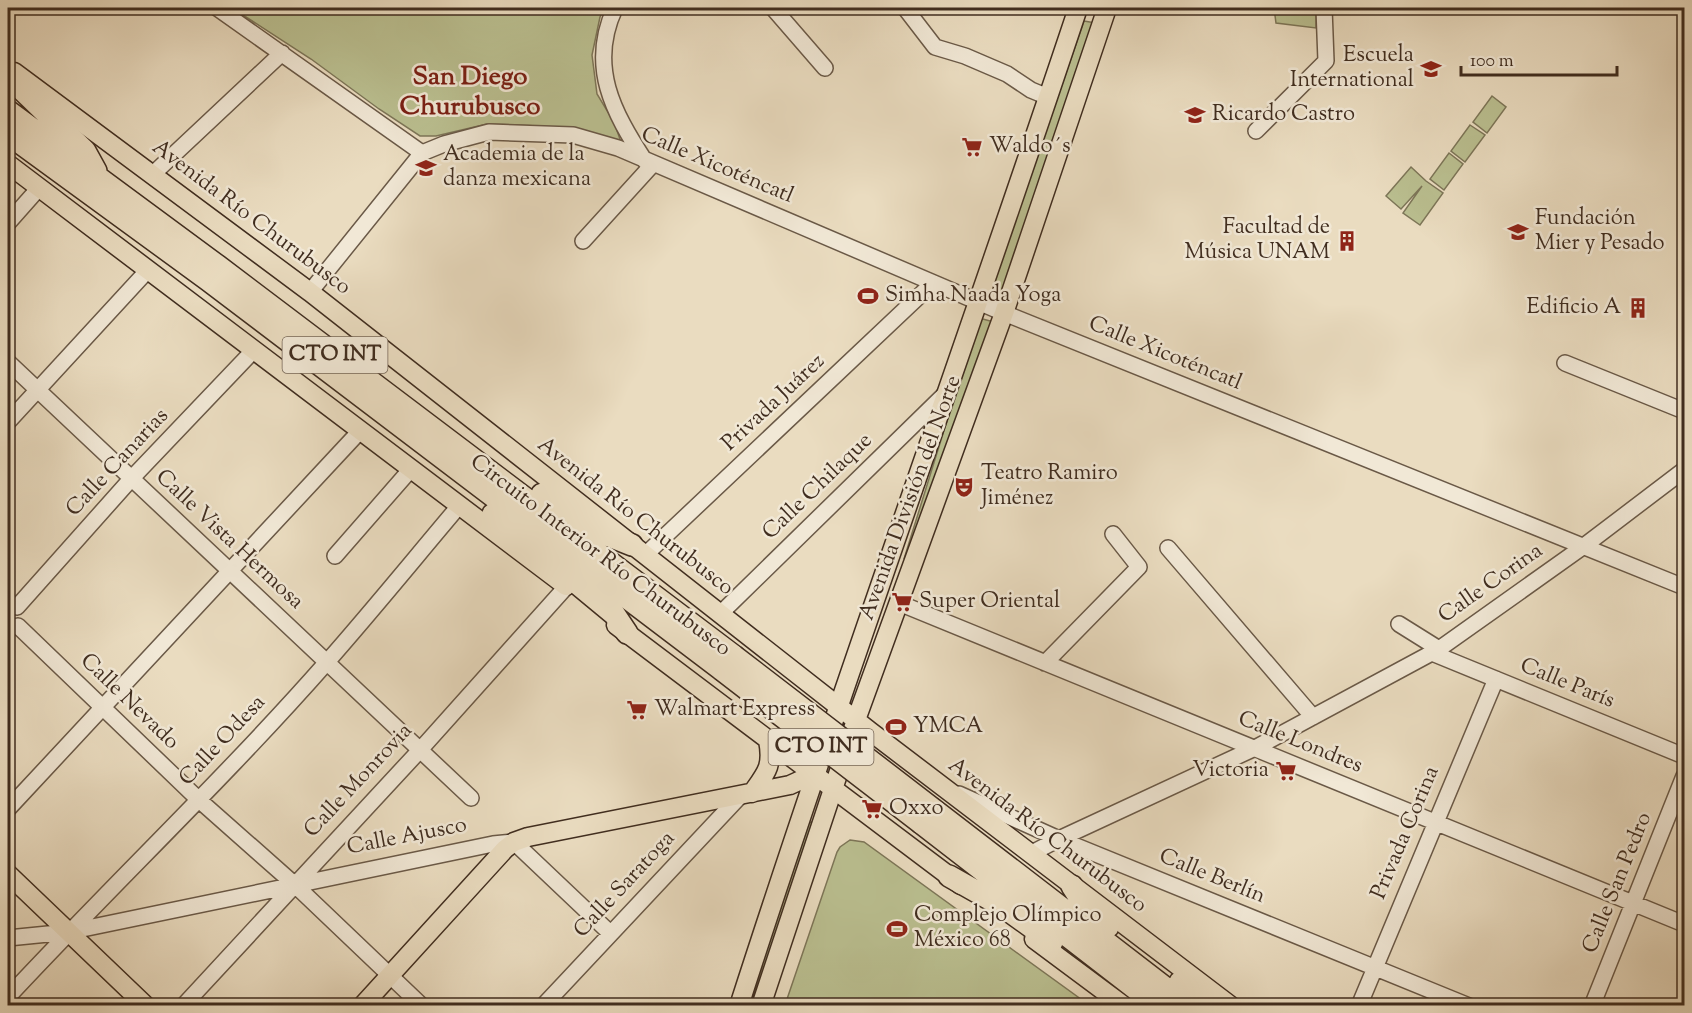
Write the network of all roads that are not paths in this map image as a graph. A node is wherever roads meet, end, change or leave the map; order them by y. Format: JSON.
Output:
{"nodes":[{"id":1,"x":217,"y":8,"type":"edge"},
{"id":2,"x":615,"y":8,"type":"edge"},
{"id":3,"x":773,"y":8,"type":"edge"},
{"id":4,"x":905,"y":8,"type":"edge"},
{"id":5,"x":1077,"y":8,"type":"edge"},
{"id":6,"x":1107,"y":8,"type":"edge"},
{"id":7,"x":1324,"y":8,"type":"edge"},
{"id":8,"x":282,"y":53,"type":"junction"},
{"id":9,"x":8,"y":67,"type":"edge"},
{"id":10,"x":825,"y":68,"type":"dead end"},
{"id":11,"x":8,"y":73,"type":"edge"},
{"id":12,"x":1048,"y":97,"type":"junction"},
{"id":13,"x":8,"y":111,"type":"edge"},
{"id":14,"x":1256,"y":131,"type":"dead end"},
{"id":15,"x":8,"y":134,"type":"edge"},
{"id":16,"x":8,"y":151,"type":"edge"},
{"id":17,"x":422,"y":153,"type":"junction"},
{"id":18,"x":649,"y":162,"type":"junction"},
{"id":19,"x":8,"y":164,"type":"edge"},
{"id":20,"x":153,"y":174,"type":"junction"},
{"id":21,"x":94,"y":186,"type":"junction"},
{"id":22,"x":39,"y":188,"type":"junction"},
{"id":23,"x":8,"y":223,"type":"edge"},
{"id":24,"x":583,"y":241,"type":"dead end"},
{"id":25,"x":148,"y":270,"type":"junction"},
{"id":26,"x":933,"y":283,"type":"junction"},
{"id":27,"x":310,"y":292,"type":"junction"},
{"id":28,"x":979,"y":303,"type":"junction"},
{"id":29,"x":1004,"y":313,"type":"junction"},
{"id":30,"x":254,"y":350,"type":"junction"},
{"id":31,"x":8,"y":362,"type":"edge"},
{"id":32,"x":1565,"y":363,"type":"dead end"},
{"id":33,"x":37,"y":390,"type":"junction"},
{"id":34,"x":947,"y":392,"type":"junction"},
{"id":35,"x":1684,"y":411,"type":"edge"},
{"id":36,"x":392,"y":421,"type":"junction"},
{"id":37,"x":8,"y":422,"type":"edge"},
{"id":38,"x":360,"y":431,"type":"junction"},
{"id":39,"x":457,"y":448,"type":"junction"},
{"id":40,"x":411,"y":469,"type":"junction"},
{"id":41,"x":1684,"y":470,"type":"edge"},
{"id":42,"x":131,"y":479,"type":"junction"},
{"id":43,"x":459,"y":506,"type":"junction"},
{"id":44,"x":1113,"y":534,"type":"dead end"},
{"id":45,"x":1584,"y":546,"type":"junction"},
{"id":46,"x":1168,"y":548,"type":"dead end"},
{"id":47,"x":638,"y":550,"type":"junction"},
{"id":48,"x":335,"y":556,"type":"dead end"},
{"id":49,"x":229,"y":571,"type":"junction"},
{"id":50,"x":566,"y":587,"type":"junction"},
{"id":51,"x":1684,"y":587,"type":"edge"},
{"id":52,"x":899,"y":603,"type":"junction"},
{"id":53,"x":12,"y":605,"type":"edge"},
{"id":54,"x":720,"y":614,"type":"junction"},
{"id":55,"x":1399,"y":624,"type":"dead end"},
{"id":56,"x":13,"y":629,"type":"edge"},
{"id":57,"x":627,"y":633,"type":"junction"},
{"id":58,"x":1436,"y":651,"type":"junction"},
{"id":59,"x":327,"y":662,"type":"junction"},
{"id":60,"x":728,"y":663,"type":"junction"},
{"id":61,"x":1045,"y":663,"type":"junction"},
{"id":62,"x":1496,"y":679,"type":"junction"},
{"id":63,"x":808,"y":683,"type":"junction"},
{"id":64,"x":838,"y":706,"type":"junction"},
{"id":65,"x":102,"y":708,"type":"junction"},
{"id":66,"x":1309,"y":712,"type":"junction"},
{"id":67,"x":856,"y":720,"type":"junction"},
{"id":68,"x":772,"y":743,"type":"junction"},
{"id":69,"x":1255,"y":748,"type":"junction"},
{"id":70,"x":420,"y":750,"type":"junction"},
{"id":71,"x":1684,"y":756,"type":"edge"},
{"id":72,"x":901,"y":765,"type":"junction"},
{"id":73,"x":814,"y":774,"type":"junction"},
{"id":74,"x":1684,"y":776,"type":"edge"},
{"id":75,"x":941,"y":785,"type":"junction"},
{"id":76,"x":834,"y":790,"type":"junction"},
{"id":77,"x":746,"y":794,"type":"junction"},
{"id":78,"x":471,"y":798,"type":"dead end"},
{"id":79,"x":199,"y":800,"type":"junction"},
{"id":80,"x":882,"y":800,"type":"junction"},
{"id":81,"x":858,"y":808,"type":"junction"},
{"id":82,"x":8,"y":809,"type":"edge"},
{"id":83,"x":927,"y":816,"type":"junction"},
{"id":84,"x":1435,"y":822,"type":"junction"},
{"id":85,"x":882,"y":825,"type":"junction"},
{"id":86,"x":1059,"y":839,"type":"junction"},
{"id":87,"x":514,"y":842,"type":"junction"},
{"id":88,"x":1030,"y":854,"type":"junction"},
{"id":89,"x":8,"y":874,"type":"edge"},
{"id":90,"x":950,"y":876,"type":"junction"},
{"id":91,"x":294,"y":884,"type":"junction"},
{"id":92,"x":1072,"y":886,"type":"junction"},
{"id":93,"x":1634,"y":904,"type":"junction"},
{"id":94,"x":1684,"y":924,"type":"edge"},
{"id":95,"x":68,"y":932,"type":"junction"},
{"id":96,"x":610,"y":933,"type":"junction"},
{"id":97,"x":8,"y":938,"type":"edge"},
{"id":98,"x":1374,"y":968,"type":"junction"},
{"id":99,"x":390,"y":975,"type":"junction"},
{"id":100,"x":1132,"y":986,"type":"junction"},
{"id":101,"x":8,"y":997,"type":"edge"},
{"id":102,"x":146,"y":1005,"type":"edge"},
{"id":103,"x":183,"y":1005,"type":"edge"},
{"id":104,"x":362,"y":1005,"type":"edge"},
{"id":105,"x":422,"y":1005,"type":"edge"},
{"id":106,"x":543,"y":1005,"type":"edge"},
{"id":107,"x":739,"y":1005,"type":"edge"},
{"id":108,"x":761,"y":1005,"type":"edge"},
{"id":109,"x":1124,"y":1005,"type":"edge"},
{"id":110,"x":1158,"y":1005,"type":"edge"},
{"id":111,"x":1189,"y":1005,"type":"edge"},
{"id":112,"x":1211,"y":1005,"type":"edge"},
{"id":113,"x":1231,"y":1005,"type":"edge"},
{"id":114,"x":1359,"y":1005,"type":"edge"},
{"id":115,"x":1469,"y":1005,"type":"edge"},
{"id":116,"x":1592,"y":1005,"type":"edge"}],
"edges":[{"from":1,"to":8,"type":"street"},
{"from":2,"to":18,"type":"street"},
{"from":3,"to":10,"type":"street"},
{"from":4,"to":12,"type":"street"},
{"from":5,"to":12,"type":"main road","name":"Avenida División del Norte"},
{"from":6,"to":29,"type":"main road","name":"Avenida División del Norte"},
{"from":7,"to":14,"type":"street"},
{"from":8,"to":17,"type":"street"},
{"from":8,"to":20,"type":"street"},
{"from":9,"to":20,"type":"main road","name":"Avenida Río Churubusco","number":"CTO INT"},
{"from":11,"to":21,"type":"highway"},
{"from":12,"to":28,"type":"main road","name":"Avenida División del Norte"},
{"from":13,"to":21,"type":"highway","name":"Circuito Interior Río Churubusco","number":"CTO INT"},
{"from":15,"to":21,"type":"highway","name":"Circuito Interior Río Churubusco","number":"CTO INT"},
{"from":16,"to":21,"type":"highway"},
{"from":17,"to":18,"type":"street","name":"Calle Xicoténcatl"},
{"from":17,"to":27,"type":"street"},
{"from":18,"to":24,"type":"street"},
{"from":18,"to":26,"type":"street","name":"Calle Xicoténcatl"},
{"from":19,"to":22,"type":"main road","number":"CTO INT"},
{"from":20,"to":27,"type":"main road","name":"Avenida Río Churubusco","number":"CTO INT"},
{"from":21,"to":36,"type":"highway","name":"Circuito Interior Río Churubusco","number":"CTO INT"},
{"from":21,"to":39,"type":"highway","name":"Circuito Interior Río Churubusco","number":"CTO INT"},
{"from":22,"to":23,"type":"street"},
{"from":22,"to":25,"type":"main road","number":"CTO INT"},
{"from":25,"to":30,"type":"main road","number":"CTO INT"},
{"from":25,"to":33,"type":"street"},
{"from":26,"to":28,"type":"street","name":"Calle Xicoténcatl"},
{"from":26,"to":47,"type":"street","name":"Privada Juárez"},
{"from":27,"to":47,"type":"main road","name":"Avenida Río Churubusco","number":"CTO INT"},
{"from":28,"to":29,"type":"street","name":"Calle Xicoténcatl"},
{"from":28,"to":34,"type":"main road","name":"Avenida División del Norte"},
{"from":29,"to":45,"type":"street","name":"Calle Xicoténcatl"},
{"from":29,"to":52,"type":"main road","name":"Avenida División del Norte"},
{"from":30,"to":38,"type":"main road","number":"CTO INT"},
{"from":30,"to":42,"type":"street","name":"Calle Canarias"},
{"from":31,"to":33,"type":"street","name":"Calle Vista Hermosa"},
{"from":32,"to":35,"type":"street"},
{"from":33,"to":37,"type":"street"},
{"from":33,"to":42,"type":"street","name":"Calle Vista Hermosa"},
{"from":34,"to":54,"type":"street","name":"Calle Chilaque"},
{"from":34,"to":64,"type":"main road","name":"Avenida División del Norte"},
{"from":36,"to":57,"type":"highway"},
{"from":36,"to":60,"type":"highway","name":"Circuito Interior Río Churubusco","number":"CTO INT"},
{"from":38,"to":40,"type":"main road","number":"CTO INT"},
{"from":38,"to":49,"type":"street"},
{"from":39,"to":47,"type":"highway"},
{"from":39,"to":60,"type":"highway","name":"Circuito Interior Río Churubusco","number":"CTO INT"},
{"from":40,"to":43,"type":"main road","number":"CTO INT"},
{"from":40,"to":48,"type":"street"},
{"from":41,"to":45,"type":"street","name":"Calle Corina"},
{"from":42,"to":49,"type":"street","name":"Calle Vista Hermosa"},
{"from":42,"to":53,"type":"street","name":"Calle Canarias"},
{"from":43,"to":50,"type":"main road","number":"CTO INT"},
{"from":43,"to":59,"type":"street","name":"Calle Odesa"},
{"from":44,"to":61,"type":"street"},
{"from":45,"to":51,"type":"street","name":"Calle Xicoténcatl"},
{"from":45,"to":58,"type":"street","name":"Calle Corina"},
{"from":46,"to":66,"type":"street"},
{"from":47,"to":54,"type":"main road","name":"Avenida Río Churubusco","number":"CTO INT"},
{"from":49,"to":59,"type":"street","name":"Calle Vista Hermosa"},
{"from":49,"to":65,"type":"street"},
{"from":50,"to":57,"type":"main road","number":"CTO INT"},
{"from":50,"to":70,"type":"street","name":"Calle Monrovia"},
{"from":52,"to":61,"type":"street","name":"Calle Londres"},
{"from":52,"to":67,"type":"main road","name":"Avenida División del Norte"},
{"from":53,"to":56,"type":"street"},
{"from":54,"to":63,"type":"main road","name":"Avenida Río Churubusco","number":"CTO INT"},
{"from":55,"to":58,"type":"street","name":"Calle París"},
{"from":56,"to":65,"type":"street","name":"Calle Nevado"},
{"from":57,"to":68,"type":"main road","number":"CTO INT"},
{"from":58,"to":62,"type":"street","name":"Calle París"},
{"from":58,"to":66,"type":"street","name":"Calle Corina"},
{"from":59,"to":70,"type":"street","name":"Calle Vista Hermosa"},
{"from":59,"to":79,"type":"street","name":"Calle Odesa"},
{"from":60,"to":83,"type":"highway","name":"Circuito Interior Río Churubusco","number":"CTO INT","bridge":true},
{"from":61,"to":69,"type":"street","name":"Calle Londres"},
{"from":62,"to":71,"type":"street","name":"Calle París"},
{"from":62,"to":84,"type":"street","name":"Privada Corina"},
{"from":63,"to":64,"type":"main road","name":"Avenida Río Churubusco","number":"CTO INT"},
{"from":63,"to":68,"type":"main road"},
{"from":64,"to":67,"type":"main road","name":"Avenida Río Churubusco","number":"CTO INT"},
{"from":64,"to":73,"type":"main road","name":"Avenida División del Norte"},
{"from":65,"to":79,"type":"street","name":"Calle Nevado"},
{"from":65,"to":82,"type":"street"},
{"from":66,"to":69,"type":"street","name":"Calle Corina"},
{"from":67,"to":72,"type":"main road","name":"Avenida Río Churubusco","number":"CTO INT"},
{"from":67,"to":76,"type":"main road","name":"Avenida División del Norte"},
{"from":68,"to":73,"type":"main road","number":"CTO INT"},
{"from":68,"to":77,"type":"main road"},
{"from":69,"to":84,"type":"street","name":"Calle Londres"},
{"from":69,"to":86,"type":"street","name":"Calle Corina"},
{"from":70,"to":78,"type":"street","name":"Calle Vista Hermosa"},
{"from":70,"to":91,"type":"street","name":"Calle Monrovia"},
{"from":72,"to":75,"type":"main road","name":"Avenida Río Churubusco"},
{"from":72,"to":80,"type":"main road"},
{"from":73,"to":76,"type":"main road","number":"CTO INT"},
{"from":73,"to":77,"type":"main road","name":"Calle Ajusco"},
{"from":73,"to":107,"type":"main road","name":"Avenida División del Norte"},
{"from":74,"to":93,"type":"street","name":"Calle San Pedro"},
{"from":75,"to":86,"type":"street","name":"Calle Berlín"},
{"from":75,"to":88,"type":"main road","name":"Avenida Río Churubusco"},
{"from":76,"to":81,"type":"main road","number":"CTO INT"},
{"from":76,"to":108,"type":"main road","name":"Avenida División del Norte"},
{"from":77,"to":87,"type":"main road","name":"Calle Ajusco"},
{"from":77,"to":96,"type":"street","name":"Calle Saratoga"},
{"from":79,"to":91,"type":"street","name":"Calle Nevado"},
{"from":79,"to":95,"type":"street","name":"Calle Odesa"},
{"from":80,"to":81,"type":"main road"},
{"from":80,"to":85,"type":"main road"},
{"from":81,"to":85,"type":"main road","number":"CTO INT"},
{"from":83,"to":100,"type":"highway","name":"Circuito Interior Río Churubusco","number":"CTO INT"},
{"from":83,"to":111,"type":"highway","name":"Circuito Interior Río Churubusco","number":"CTO INT"},
{"from":84,"to":93,"type":"street","name":"Calle Londres"},
{"from":84,"to":98,"type":"street","name":"Privada Corina"},
{"from":85,"to":90,"type":"main road","number":"CTO INT"},
{"from":86,"to":88,"type":"street","name":"Calle Corina"},
{"from":86,"to":98,"type":"street","name":"Calle Berlín"},
{"from":87,"to":91,"type":"street","name":"Calle Ajusco"},
{"from":87,"to":96,"type":"street"},
{"from":87,"to":99,"type":"main road"},
{"from":88,"to":92,"type":"main road","name":"Avenida Río Churubusco"},
{"from":89,"to":95,"type":"main road"},
{"from":90,"to":100,"type":"highway"},
{"from":90,"to":109,"type":"main road","number":"CTO INT"},
{"from":91,"to":95,"type":"street","name":"Calle Ajusco"},
{"from":91,"to":99,"type":"street","name":"Calle Nevado"},
{"from":91,"to":103,"type":"street","name":"Calle Monrovia"},
{"from":92,"to":112,"type":"highway"},
{"from":92,"to":113,"type":"main road","name":"Avenida Río Churubusco"},
{"from":93,"to":94,"type":"street","name":"Calle Londres"},
{"from":93,"to":116,"type":"street","name":"Calle San Pedro"},
{"from":95,"to":97,"type":"street","name":"Calle Ajusco"},
{"from":95,"to":101,"type":"street","name":"Calle Odesa"},
{"from":95,"to":102,"type":"main road"},
{"from":96,"to":106,"type":"street","name":"Calle Saratoga"},
{"from":98,"to":114,"type":"street","name":"Privada Corina"},
{"from":98,"to":115,"type":"street","name":"Calle Berlín"},
{"from":99,"to":104,"type":"main road"},
{"from":99,"to":105,"type":"street","name":"Calle Nevado"},
{"from":100,"to":110,"type":"highway","name":"Circuito Interior Río Churubusco","number":"CTO INT"}]}
